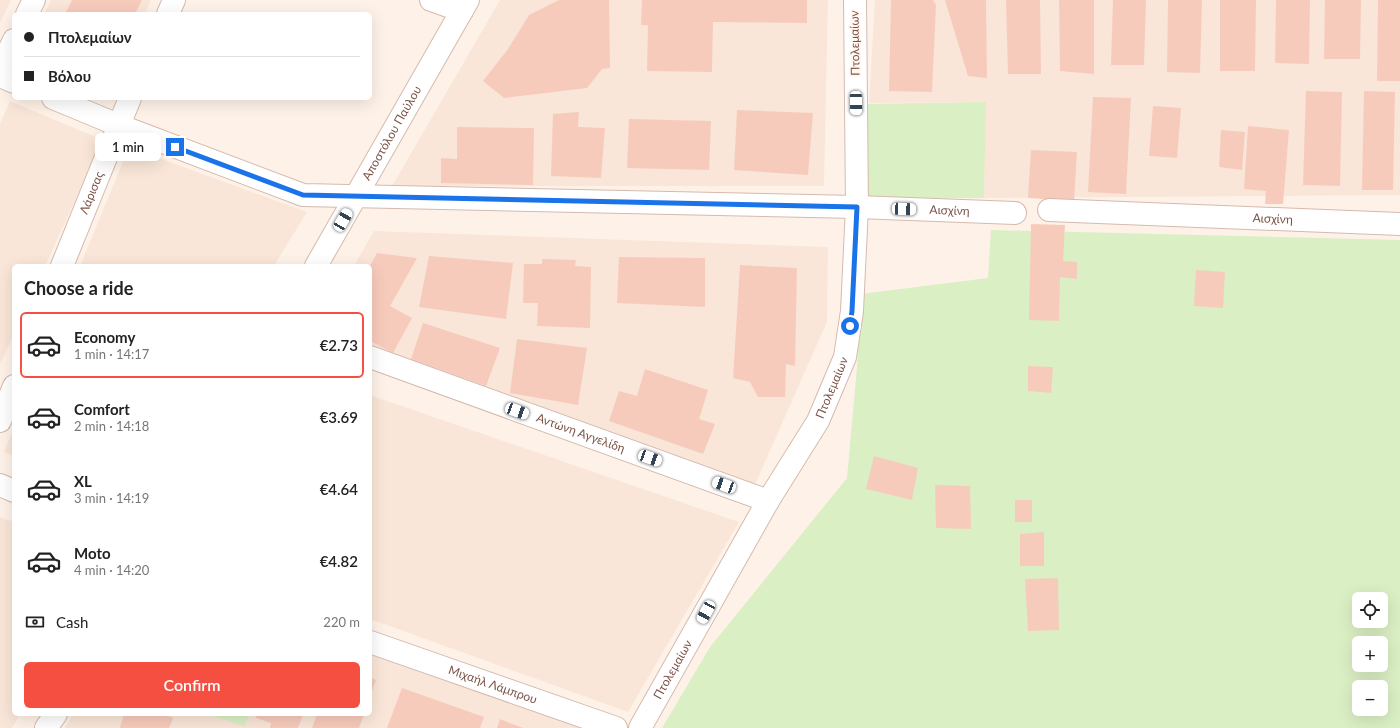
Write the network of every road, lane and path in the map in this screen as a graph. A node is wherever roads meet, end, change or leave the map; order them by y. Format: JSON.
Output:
{"nodes":[{"id":1,"x":34,"y":0,"type":"edge"},
{"id":2,"x":174,"y":0,"type":"edge"},
{"id":3,"x":431,"y":0,"type":"edge"},
{"id":4,"x":855,"y":0,"type":"edge"},
{"id":5,"x":465,"y":6,"type":"edge"},
{"id":6,"x":28,"y":12,"type":"edge"},
{"id":7,"x":169,"y":12,"type":"edge"},
{"id":8,"x":12,"y":44,"type":"edge"},
{"id":9,"x":0,"y":68,"type":"edge"},
{"id":10,"x":0,"y":76,"type":"edge"},
{"id":11,"x":12,"y":81,"type":"edge"},
{"id":12,"x":58,"y":100,"type":"edge"},
{"id":13,"x":129,"y":100,"type":"edge"},
{"id":14,"x":118,"y":125,"type":"junction"},
{"id":15,"x":356,"y":197,"type":"junction"},
{"id":16,"x":857,"y":207,"type":"junction"},
{"id":17,"x":1049,"y":210,"type":"dead end"},
{"id":18,"x":1015,"y":213,"type":"dead end"},
{"id":19,"x":1400,"y":224,"type":"edge"},
{"id":20,"x":63,"y":264,"type":"edge"},
{"id":21,"x":317,"y":264,"type":"edge"},
{"id":22,"x":372,"y":359,"type":"edge"},
{"id":23,"x":12,"y":391,"type":"edge"},
{"id":24,"x":0,"y":421,"type":"edge"},
{"id":25,"x":0,"y":485,"type":"edge"},
{"id":26,"x":12,"y":490,"type":"edge"},
{"id":27,"x":768,"y":501,"type":"junction"},
{"id":28,"x":372,"y":643,"type":"edge"},
{"id":29,"x":55,"y":716,"type":"edge"},
{"id":30,"x":46,"y":728,"type":"edge"},
{"id":31,"x":616,"y":728,"type":"edge"},
{"id":32,"x":640,"y":728,"type":"edge"}],
"edges":[{"from":1,"to":6,"type":"street"},
{"from":2,"to":7,"type":"street"},
{"from":3,"to":5,"type":"street"},
{"from":4,"to":16,"type":"street","name":"Πτολεμαίων"},
{"from":5,"to":15,"type":"street","name":"Αποστόλου Παύλου"},
{"from":8,"to":9,"type":"street"},
{"from":10,"to":11,"type":"street"},
{"from":12,"to":14,"type":"street","name":"Αισχίνη"},
{"from":13,"to":14,"type":"street","name":"Λάρισας"},
{"from":14,"to":15,"type":"street","name":"Αισχίνη"},
{"from":14,"to":20,"type":"street","name":"Λάρισας"},
{"from":15,"to":16,"type":"street","name":"Αισχίνη"},
{"from":15,"to":21,"type":"street","name":"Αποστόλου Παύλου"},
{"from":16,"to":18,"type":"street","name":"Αισχίνη"},
{"from":16,"to":27,"type":"street","name":"Πτολεμαίων"},
{"from":17,"to":19,"type":"street","name":"Αισχίνη"},
{"from":22,"to":27,"type":"street","name":"Αντώνη Αγγελίδη"},
{"from":23,"to":24,"type":"street"},
{"from":25,"to":26,"type":"street"},
{"from":27,"to":32,"type":"street","name":"Πτολεμαίων"},
{"from":28,"to":31,"type":"street","name":"Μιχαήλ Λάμπρου"},
{"from":29,"to":30,"type":"street"}]}
